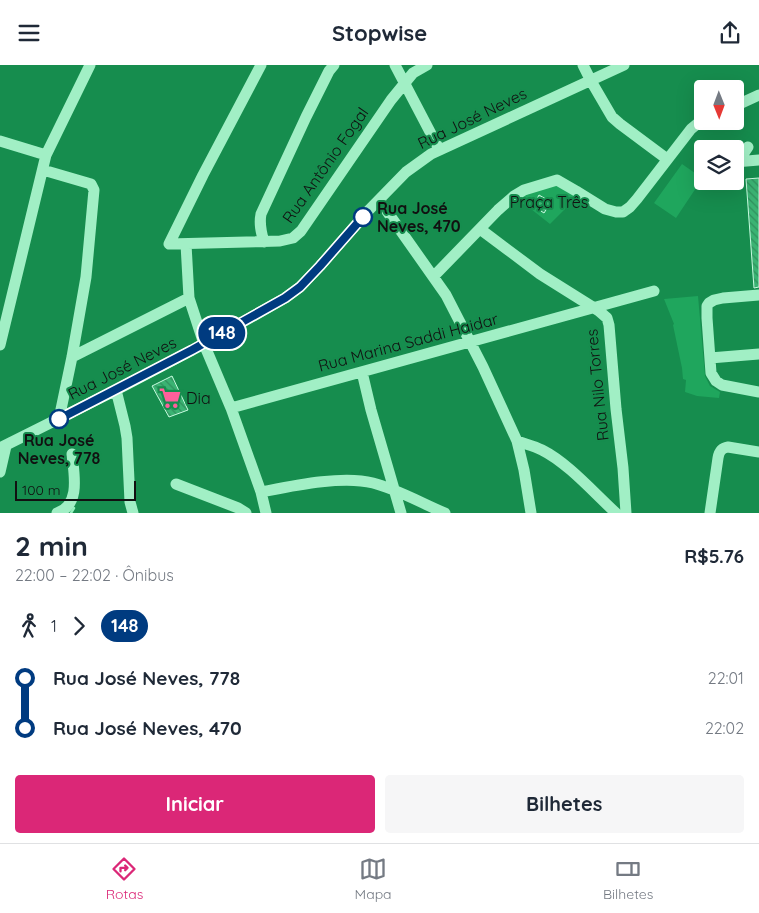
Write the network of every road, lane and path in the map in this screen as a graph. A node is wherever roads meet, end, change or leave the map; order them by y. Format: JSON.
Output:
{"nodes":[{"id":1,"x":90,"y":65,"type":"edge"},
{"id":2,"x":261,"y":65,"type":"edge"},
{"id":3,"x":334,"y":65,"type":"edge"},
{"id":4,"x":395,"y":65,"type":"edge"},
{"id":5,"x":428,"y":65,"type":"edge"},
{"id":6,"x":583,"y":65,"type":"edge"},
{"id":7,"x":624,"y":65,"type":"edge"},
{"id":8,"x":591,"y":81,"type":"junction"},
{"id":9,"x":404,"y":83,"type":"junction"},
{"id":10,"x":759,"y":95,"type":"edge"},
{"id":11,"x":744,"y":102,"type":"edge"},
{"id":12,"x":694,"y":127,"type":"edge"},
{"id":13,"x":0,"y":141,"type":"edge"},
{"id":14,"x":748,"y":147,"type":"dead end"},
{"id":15,"x":439,"y":149,"type":"junction"},
{"id":16,"x":744,"y":152,"type":"edge"},
{"id":17,"x":46,"y":155,"type":"junction"},
{"id":18,"x":668,"y":159,"type":"junction"},
{"id":19,"x":759,"y":160,"type":"edge"},
{"id":20,"x":744,"y":161,"type":"edge"},
{"id":21,"x":43,"y":170,"type":"junction"},
{"id":22,"x":379,"y":200,"type":"junction"},
{"id":23,"x":480,"y":229,"type":"junction"},
{"id":24,"x":264,"y":242,"type":"junction"},
{"id":25,"x":186,"y":244,"type":"junction"},
{"id":26,"x":434,"y":276,"type":"junction"},
{"id":27,"x":654,"y":291,"type":"dead end"},
{"id":28,"x":759,"y":295,"type":"edge"},
{"id":29,"x":189,"y":297,"type":"junction"},
{"id":30,"x":594,"y":308,"type":"junction"},
{"id":31,"x":471,"y":342,"type":"junction"},
{"id":32,"x":204,"y":343,"type":"junction"},
{"id":33,"x":0,"y":345,"type":"edge"},
{"id":34,"x":759,"y":354,"type":"edge"},
{"id":35,"x":72,"y":357,"type":"junction"},
{"id":36,"x":710,"y":358,"type":"junction"},
{"id":37,"x":362,"y":372,"type":"junction"},
{"id":38,"x":116,"y":390,"type":"junction"},
{"id":39,"x":759,"y":392,"type":"edge"},
{"id":40,"x":231,"y":408,"type":"junction"},
{"id":41,"x":59,"y":419,"type":"junction"},
{"id":42,"x":517,"y":441,"type":"junction"},
{"id":43,"x":3,"y":447,"type":"edge"},
{"id":44,"x":759,"y":452,"type":"edge"},
{"id":45,"x":72,"y":454,"type":"dead end"},
{"id":46,"x":0,"y":472,"type":"edge"},
{"id":47,"x":176,"y":484,"type":"dead end"},
{"id":48,"x":395,"y":491,"type":"junction"},
{"id":49,"x":261,"y":492,"type":"junction"},
{"id":50,"x":57,"y":513,"type":"edge"},
{"id":51,"x":134,"y":513,"type":"edge"},
{"id":52,"x":246,"y":513,"type":"edge"},
{"id":53,"x":266,"y":513,"type":"edge"},
{"id":54,"x":401,"y":513,"type":"edge"},
{"id":55,"x":444,"y":513,"type":"edge"},
{"id":56,"x":531,"y":513,"type":"edge"},
{"id":57,"x":616,"y":513,"type":"edge"},
{"id":58,"x":626,"y":513,"type":"edge"},
{"id":59,"x":710,"y":513,"type":"edge"}],
"edges":[{"from":1,"to":17,"type":"street"},
{"from":2,"to":25,"type":"street","name":"Rua Antônio Fogal"},
{"from":3,"to":24,"type":"street"},
{"from":4,"to":9,"type":"street"},
{"from":5,"to":9,"type":"street","name":"Rua Antônio Fogal"},
{"from":6,"to":8,"type":"street"},
{"from":7,"to":8,"type":"street","name":"Rua José Neves"},
{"from":8,"to":15,"type":"street","name":"Rua José Neves"},
{"from":8,"to":18,"type":"street"},
{"from":9,"to":15,"type":"street"},
{"from":9,"to":24,"type":"street","name":"Rua Antônio Fogal"},
{"from":10,"to":11,"type":"street"},
{"from":12,"to":18,"type":"street"},
{"from":13,"to":17,"type":"street"},
{"from":14,"to":16,"type":"street"},
{"from":15,"to":22,"type":"street","name":"Rua José Neves"},
{"from":17,"to":21,"type":"street"},
{"from":18,"to":23,"type":"street"},
{"from":19,"to":20,"type":"street"},
{"from":21,"to":33,"type":"street"},
{"from":21,"to":35,"type":"street"},
{"from":22,"to":26,"type":"street"},
{"from":22,"to":32,"type":"street","name":"Rua José Neves"},
{"from":23,"to":26,"type":"street"},
{"from":23,"to":30,"type":"street","name":"Rua Nilo Torres"},
{"from":24,"to":25,"type":"street","name":"Rua Antônio Fogal"},
{"from":25,"to":29,"type":"street"},
{"from":26,"to":31,"type":"street"},
{"from":27,"to":30,"type":"street","name":"Rua Marina Saddi Haidar"},
{"from":28,"to":36,"type":"street"},
{"from":29,"to":32,"type":"street"},
{"from":29,"to":35,"type":"street"},
{"from":30,"to":31,"type":"street","name":"Rua Marina Saddi Haidar"},
{"from":30,"to":58,"type":"street","name":"Rua Nilo Torres"},
{"from":31,"to":37,"type":"street","name":"Rua Marina Saddi Haidar"},
{"from":31,"to":42,"type":"street"},
{"from":32,"to":38,"type":"street","name":"Rua José Neves"},
{"from":32,"to":40,"type":"street"},
{"from":34,"to":36,"type":"street"},
{"from":35,"to":41,"type":"street"},
{"from":36,"to":39,"type":"street"},
{"from":37,"to":40,"type":"street","name":"Rua Marina Saddi Haidar"},
{"from":37,"to":48,"type":"street"},
{"from":38,"to":41,"type":"street","name":"Rua José Neves"},
{"from":38,"to":51,"type":"street"},
{"from":40,"to":49,"type":"street"},
{"from":41,"to":43,"type":"street","name":"Rua José Neves"},
{"from":42,"to":56,"type":"street"},
{"from":42,"to":57,"type":"street"},
{"from":43,"to":46,"type":"street"},
{"from":44,"to":59,"type":"street"},
{"from":45,"to":50,"type":"street"},
{"from":47,"to":52,"type":"street"},
{"from":48,"to":49,"type":"street"},
{"from":48,"to":54,"type":"street"},
{"from":48,"to":55,"type":"street"},
{"from":49,"to":53,"type":"street"}]}
